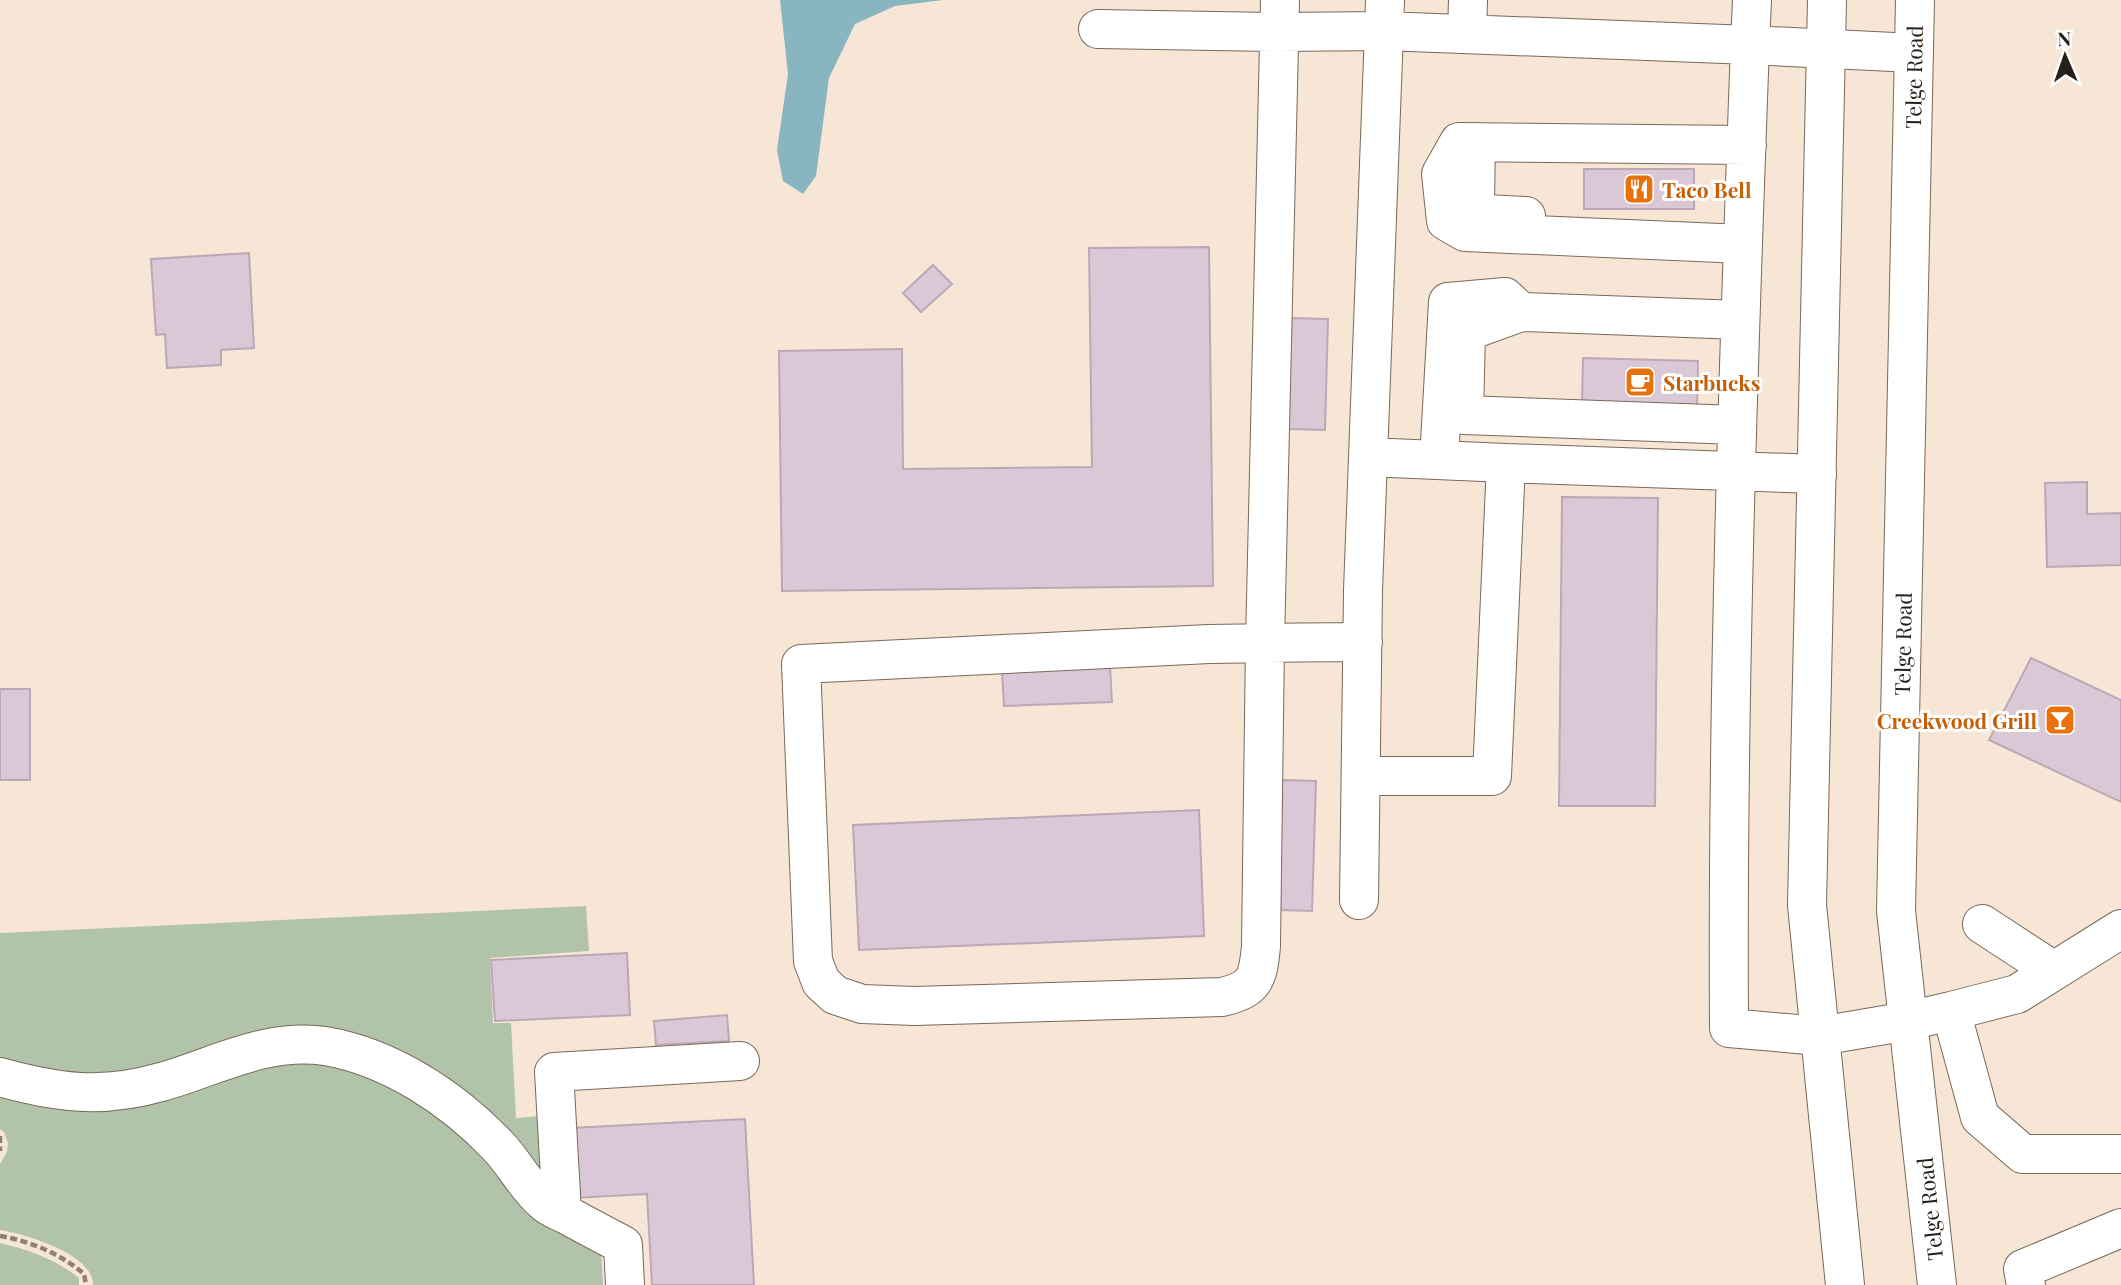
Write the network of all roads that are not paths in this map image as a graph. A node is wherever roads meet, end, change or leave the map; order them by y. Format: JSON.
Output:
{"nodes":[{"id":1,"x":1752,"y":0,"type":"edge"},
{"id":2,"x":1827,"y":0,"type":"edge"},
{"id":3,"x":1915,"y":0,"type":"edge"},
{"id":4,"x":1279,"y":16,"type":"edge"},
{"id":5,"x":1385,"y":16,"type":"edge"},
{"id":6,"x":1468,"y":17,"type":"edge"},
{"id":7,"x":1098,"y":29,"type":"dead end"},
{"id":8,"x":1750,"y":45,"type":"junction"},
{"id":9,"x":1826,"y":48,"type":"junction"},
{"id":10,"x":1914,"y":53,"type":"junction"},
{"id":11,"x":1746,"y":145,"type":"junction"},
{"id":12,"x":1744,"y":234,"type":"junction"},
{"id":13,"x":1521,"y":312,"type":"junction"},
{"id":14,"x":1740,"y":320,"type":"junction"},
{"id":15,"x":1737,"y":425,"type":"junction"},
{"id":16,"x":1368,"y":457,"type":"junction"},
{"id":17,"x":1439,"y":460,"type":"junction"},
{"id":18,"x":1506,"y":463,"type":"junction"},
{"id":19,"x":1735,"y":469,"type":"junction"},
{"id":20,"x":1817,"y":474,"type":"junction"},
{"id":21,"x":1363,"y":642,"type":"junction"},
{"id":22,"x":1265,"y":643,"type":"junction"},
{"id":23,"x":1361,"y":776,"type":"junction"},
{"id":24,"x":1359,"y":900,"type":"dead end"},
{"id":25,"x":1982,"y":924,"type":"dead end"},
{"id":26,"x":2121,"y":929,"type":"edge"},
{"id":27,"x":2054,"y":971,"type":"junction"},
{"id":28,"x":1951,"y":1011,"type":"junction"},
{"id":29,"x":1908,"y":1021,"type":"junction"},
{"id":30,"x":1820,"y":1036,"type":"junction"},
{"id":31,"x":740,"y":1061,"type":"dead end"},
{"id":32,"x":0,"y":1077,"type":"edge"},
{"id":33,"x":2121,"y":1154,"type":"edge"},
{"id":34,"x":562,"y":1212,"type":"junction"},
{"id":35,"x":2121,"y":1227,"type":"edge"},
{"id":36,"x":625,"y":1285,"type":"edge"},
{"id":37,"x":1845,"y":1285,"type":"edge"},
{"id":38,"x":1937,"y":1285,"type":"edge"},
{"id":39,"x":2026,"y":1285,"type":"edge"}],
"edges":[{"from":1,"to":8,"type":"main road"},
{"from":2,"to":9,"type":"main road"},
{"from":3,"to":10,"type":"main road","name":"Telge Road"},
{"from":4,"to":5,"type":"main road"},
{"from":4,"to":7,"type":"main road"},
{"from":4,"to":22,"type":"main road"},
{"from":5,"to":6,"type":"main road"},
{"from":5,"to":16,"type":"main road"},
{"from":6,"to":8,"type":"main road"},
{"from":8,"to":9,"type":"main road"},
{"from":8,"to":11,"type":"main road"},
{"from":9,"to":10,"type":"main road"},
{"from":9,"to":20,"type":"main road"},
{"from":10,"to":29,"type":"main road","name":"Telge Road"},
{"from":11,"to":12,"type":"main road"},
{"from":11,"to":12,"type":"main road"},
{"from":12,"to":14,"type":"main road"},
{"from":13,"to":14,"type":"main road"},
{"from":13,"to":15,"type":"main road"},
{"from":13,"to":17,"type":"main road"},
{"from":14,"to":15,"type":"main road"},
{"from":15,"to":19,"type":"main road"},
{"from":16,"to":17,"type":"main road"},
{"from":16,"to":21,"type":"main road"},
{"from":17,"to":18,"type":"main road"},
{"from":18,"to":19,"type":"main road"},
{"from":18,"to":23,"type":"main road"},
{"from":19,"to":20,"type":"main road"},
{"from":19,"to":30,"type":"main road"},
{"from":20,"to":30,"type":"main road"},
{"from":21,"to":22,"type":"main road"},
{"from":21,"to":23,"type":"main road"},
{"from":22,"to":22,"type":"main road"},
{"from":23,"to":24,"type":"main road"},
{"from":25,"to":27,"type":"main road"},
{"from":26,"to":27,"type":"main road"},
{"from":27,"to":28,"type":"main road"},
{"from":28,"to":29,"type":"main road"},
{"from":28,"to":33,"type":"main road"},
{"from":29,"to":30,"type":"main road"},
{"from":29,"to":38,"type":"main road","name":"Telge Road"},
{"from":30,"to":37,"type":"main road"},
{"from":31,"to":34,"type":"main road"},
{"from":32,"to":34,"type":"main road"},
{"from":34,"to":36,"type":"main road"},
{"from":35,"to":39,"type":"main road"}]}
